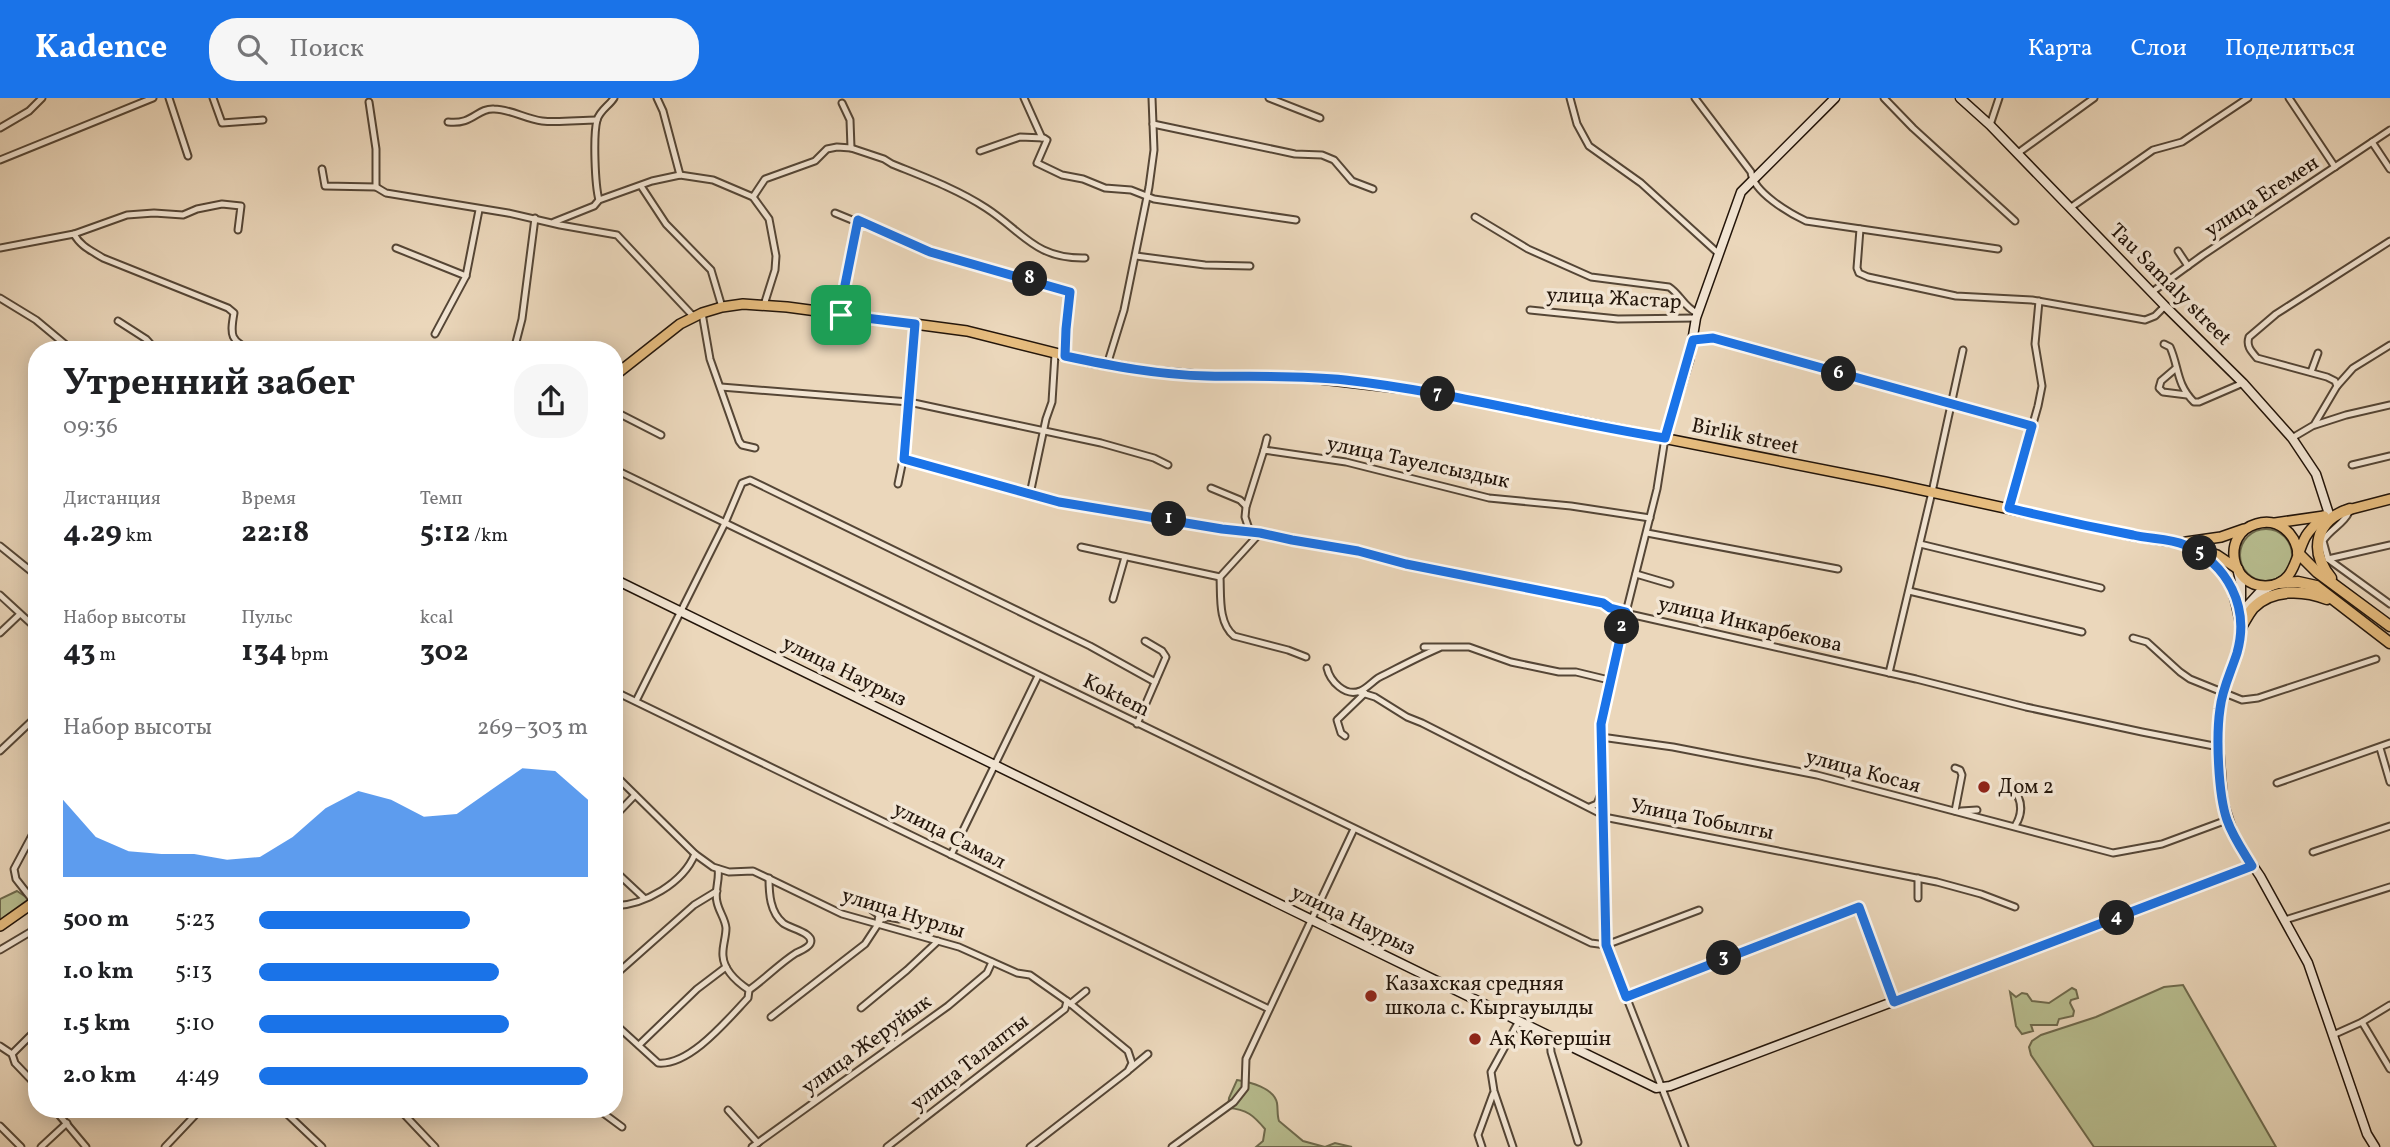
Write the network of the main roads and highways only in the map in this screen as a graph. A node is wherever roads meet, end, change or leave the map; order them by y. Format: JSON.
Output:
{"nodes":[{"id":1,"x":623,"y":368,"type":"edge"},
{"id":2,"x":2390,"y":499,"type":"edge"},
{"id":3,"x":2350,"y":509,"type":"junction"},
{"id":4,"x":2323,"y":515,"type":"junction"},
{"id":5,"x":2274,"y":523,"type":"junction"},
{"id":6,"x":2249,"y":526,"type":"junction"},
{"id":7,"x":2181,"y":543,"type":"junction"},
{"id":8,"x":2298,"y":553,"type":"junction"},
{"id":9,"x":2238,"y":569,"type":"junction"},
{"id":10,"x":2277,"y":584,"type":"junction"},
{"id":11,"x":2338,"y":586,"type":"junction"},
{"id":12,"x":2344,"y":608,"type":"junction"},
{"id":13,"x":2390,"y":626,"type":"edge"},
{"id":14,"x":2241,"y":627,"type":"joint"},
{"id":15,"x":2390,"y":643,"type":"edge"},
{"id":16,"x":28,"y":906,"type":"edge"},
{"id":17,"x":0,"y":926,"type":"edge"}],
"edges":[{"from":1,"to":7,"type":"main road","name":"Birlik street"},
{"from":2,"to":3,"type":"main road"},
{"from":3,"to":4,"type":"main road"},
{"from":3,"to":11,"type":"highway"},
{"from":4,"to":5,"type":"main road"},
{"from":4,"to":8,"type":"main road"},
{"from":5,"to":6,"type":"main road"},
{"from":5,"to":8,"type":"main road"},
{"from":6,"to":7,"type":"main road"},
{"from":6,"to":9,"type":"main road"},
{"from":7,"to":9,"type":"main road"},
{"from":7,"to":14,"type":"main road"},
{"from":8,"to":10,"type":"main road"},
{"from":8,"to":11,"type":"highway"},
{"from":9,"to":10,"type":"main road"},
{"from":10,"to":12,"type":"highway"},
{"from":11,"to":13,"type":"highway"},
{"from":12,"to":14,"type":"highway"},
{"from":12,"to":15,"type":"highway"},
{"from":16,"to":17,"type":"main road"}]}
